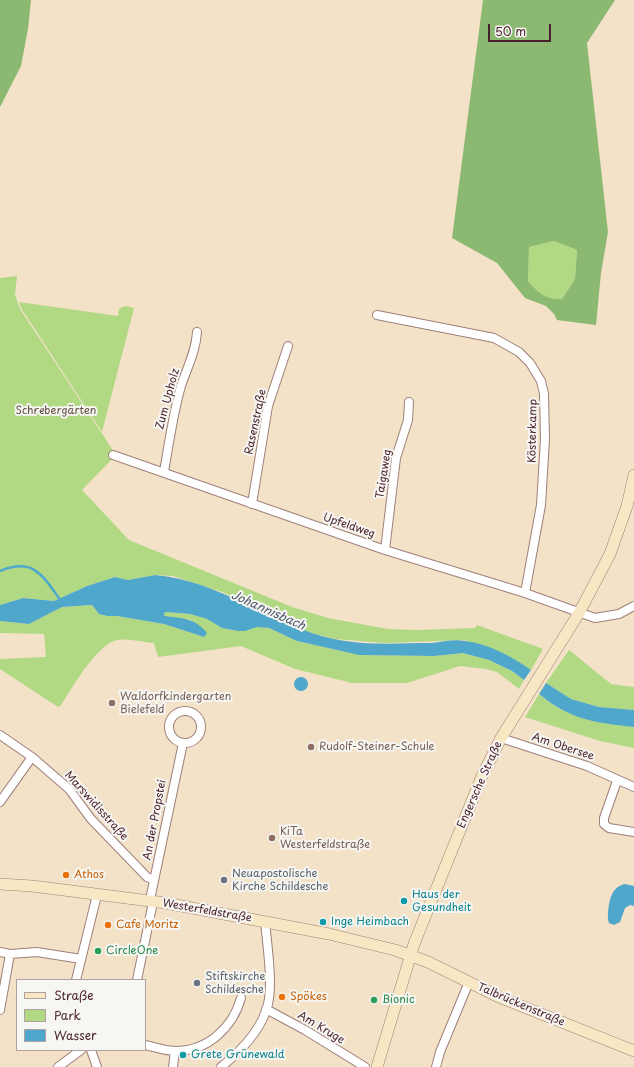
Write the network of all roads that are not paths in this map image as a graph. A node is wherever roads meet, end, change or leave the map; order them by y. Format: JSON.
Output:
{"nodes":[{"id":1,"x":377,"y":315,"type":"dead end"},
{"id":2,"x":197,"y":332,"type":"dead end"},
{"id":3,"x":288,"y":346,"type":"dead end"},
{"id":4,"x":409,"y":402,"type":"dead end"},
{"id":5,"x":113,"y":455,"type":"dead end"},
{"id":6,"x":164,"y":472,"type":"junction"},
{"id":7,"x":634,"y":476,"type":"edge"},
{"id":8,"x":252,"y":504,"type":"junction"},
{"id":9,"x":385,"y":550,"type":"junction"},
{"id":10,"x":525,"y":593,"type":"junction"},
{"id":11,"x":634,"y":606,"type":"edge"},
{"id":12,"x":579,"y":613,"type":"junction"},
{"id":13,"x":0,"y":735,"type":"edge"},
{"id":14,"x":501,"y":738,"type":"junction"},
{"id":15,"x":183,"y":743,"type":"junction"},
{"id":16,"x":32,"y":757,"type":"junction"},
{"id":17,"x":618,"y":781,"type":"junction"},
{"id":18,"x":634,"y":787,"type":"edge"},
{"id":19,"x":0,"y":802,"type":"edge"},
{"id":20,"x":634,"y":832,"type":"edge"},
{"id":21,"x":154,"y":880,"type":"junction"},
{"id":22,"x":0,"y":884,"type":"edge"},
{"id":23,"x":97,"y":895,"type":"junction"},
{"id":24,"x":152,"y":901,"type":"junction"},
{"id":25,"x":265,"y":921,"type":"junction"},
{"id":26,"x":0,"y":952,"type":"edge"},
{"id":27,"x":10,"y":954,"type":"junction"},
{"id":28,"x":410,"y":955,"type":"junction"},
{"id":29,"x":80,"y":959,"type":"junction"},
{"id":30,"x":76,"y":979,"type":"edge"},
{"id":31,"x":137,"y":979,"type":"edge"},
{"id":32,"x":469,"y":982,"type":"junction"},
{"id":33,"x":241,"y":998,"type":"dead end"},
{"id":34,"x":266,"y":1009,"type":"junction"},
{"id":35,"x":0,"y":1010,"type":"edge"},
{"id":36,"x":146,"y":1045,"type":"edge"},
{"id":37,"x":80,"y":1051,"type":"edge"},
{"id":38,"x":91,"y":1051,"type":"edge"},
{"id":39,"x":175,"y":1051,"type":"junction"},
{"id":40,"x":634,"y":1051,"type":"edge"},
{"id":41,"x":58,"y":1067,"type":"edge"},
{"id":42,"x":97,"y":1067,"type":"edge"},
{"id":43,"x":173,"y":1067,"type":"edge"},
{"id":44,"x":221,"y":1067,"type":"edge"},
{"id":45,"x":365,"y":1067,"type":"edge"},
{"id":46,"x":377,"y":1067,"type":"edge"},
{"id":47,"x":436,"y":1067,"type":"edge"}],
"edges":[{"from":1,"to":10,"type":"street","name":"Kösterkamp"},
{"from":2,"to":6,"type":"street","name":"Zum Upholz"},
{"from":3,"to":8,"type":"street","name":"Rasenstraße"},
{"from":4,"to":9,"type":"street","name":"Taigaweg"},
{"from":5,"to":6,"type":"street","name":"Upfeldweg"},
{"from":6,"to":8,"type":"street","name":"Upfeldweg"},
{"from":7,"to":12,"type":"main road","name":"Engersche Straße"},
{"from":8,"to":9,"type":"street","name":"Upfeldweg"},
{"from":9,"to":10,"type":"street","name":"Upfeldweg"},
{"from":10,"to":12,"type":"street","name":"Upfeldweg"},
{"from":11,"to":12,"type":"street","name":"Upfeldweg"},
{"from":12,"to":14,"type":"main road","name":"Engersche Straße"},
{"from":13,"to":16,"type":"street","name":"Marswidisstraße"},
{"from":14,"to":17,"type":"street","name":"Am Obersee"},
{"from":14,"to":28,"type":"main road","name":"Engersche Straße"},
{"from":15,"to":15,"type":"street"},
{"from":15,"to":21,"type":"street","name":"An der Propstei"},
{"from":16,"to":19,"type":"street"},
{"from":16,"to":21,"type":"street","name":"Marswidisstraße"},
{"from":17,"to":18,"type":"street","name":"Am Obersee"},
{"from":17,"to":20,"type":"street"},
{"from":21,"to":24,"type":"street","name":"An der Propstei"},
{"from":22,"to":23,"type":"main road","name":"Westerfeldstraße"},
{"from":23,"to":24,"type":"main road","name":"Westerfeldstraße"},
{"from":23,"to":29,"type":"street"},
{"from":24,"to":25,"type":"main road","name":"Westerfeldstraße"},
{"from":24,"to":31,"type":"street","name":"An der Propstei"},
{"from":25,"to":28,"type":"main road","name":"Westerfeldstraße"},
{"from":25,"to":34,"type":"street"},
{"from":26,"to":27,"type":"street"},
{"from":27,"to":29,"type":"street"},
{"from":27,"to":35,"type":"street"},
{"from":28,"to":32,"type":"main road","name":"Talbrückenstraße"},
{"from":28,"to":46,"type":"main road","name":"Engersche Straße"},
{"from":29,"to":30,"type":"street"},
{"from":32,"to":40,"type":"main road","name":"Talbrückenstraße"},
{"from":32,"to":47,"type":"street"},
{"from":33,"to":39,"type":"street"},
{"from":34,"to":44,"type":"street"},
{"from":34,"to":45,"type":"street","name":"Am Kruge"},
{"from":36,"to":39,"type":"street"},
{"from":37,"to":41,"type":"street"},
{"from":38,"to":42,"type":"street"},
{"from":39,"to":43,"type":"street"}]}
